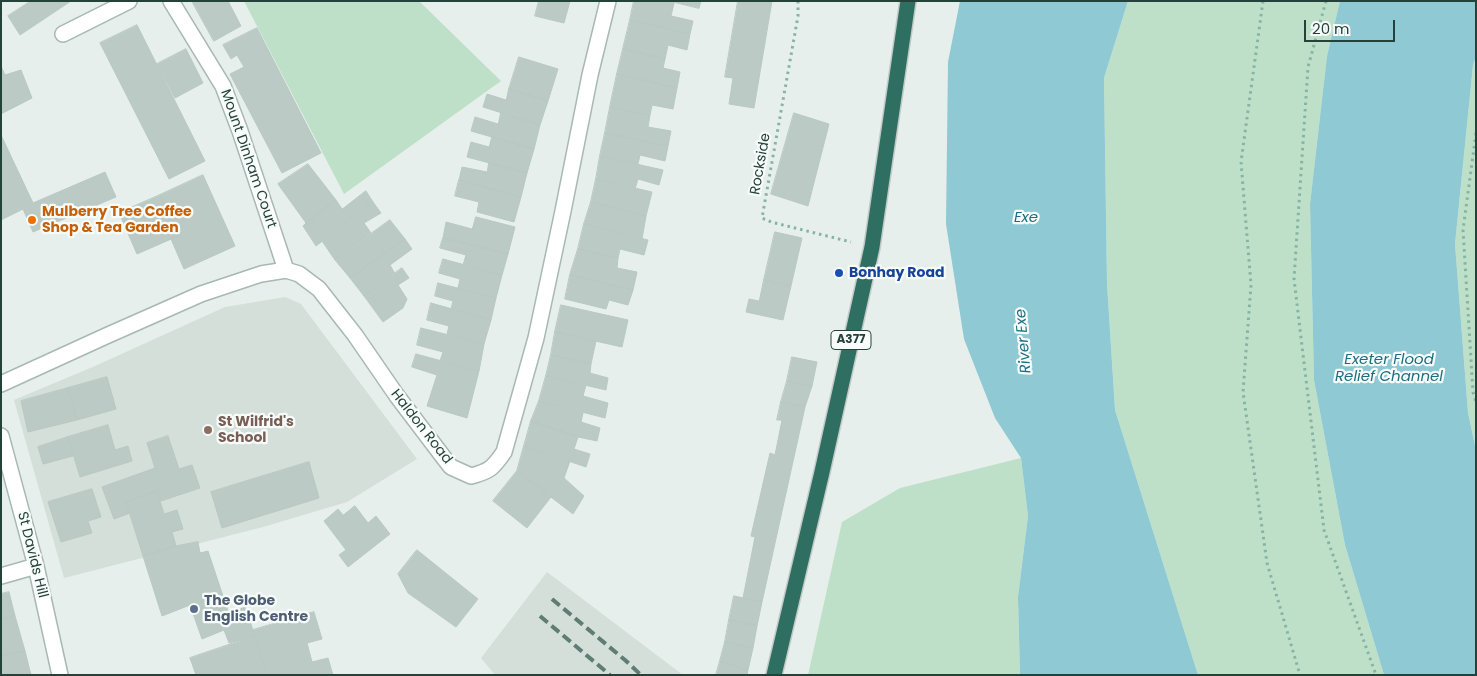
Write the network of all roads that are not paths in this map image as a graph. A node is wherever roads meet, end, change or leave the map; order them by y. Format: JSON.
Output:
{"nodes":[{"id":1,"x":129,"y":1,"type":"edge"},
{"id":2,"x":171,"y":1,"type":"edge"},
{"id":3,"x":608,"y":1,"type":"edge"},
{"id":4,"x":908,"y":1,"type":"edge"},
{"id":5,"x":63,"y":34,"type":"dead end"},
{"id":6,"x":286,"y":270,"type":"junction"},
{"id":7,"x":1,"y":384,"type":"edge"},
{"id":8,"x":1,"y":436,"type":"edge"},
{"id":9,"x":36,"y":566,"type":"junction"},
{"id":10,"x":1,"y":576,"type":"edge"},
{"id":11,"x":60,"y":675,"type":"edge"},
{"id":12,"x":774,"y":675,"type":"edge"}],
"edges":[{"from":1,"to":5,"type":"street"},
{"from":2,"to":6,"type":"street","name":"Mount Dinham Court"},
{"from":3,"to":6,"type":"street","name":"Haldon Road"},
{"from":4,"to":12,"type":"highway","number":"A377"},
{"from":6,"to":7,"type":"street"},
{"from":8,"to":9,"type":"street","name":"St Davids Hill"},
{"from":9,"to":10,"type":"street"},
{"from":9,"to":11,"type":"street","name":"St Davids Hill"}]}
